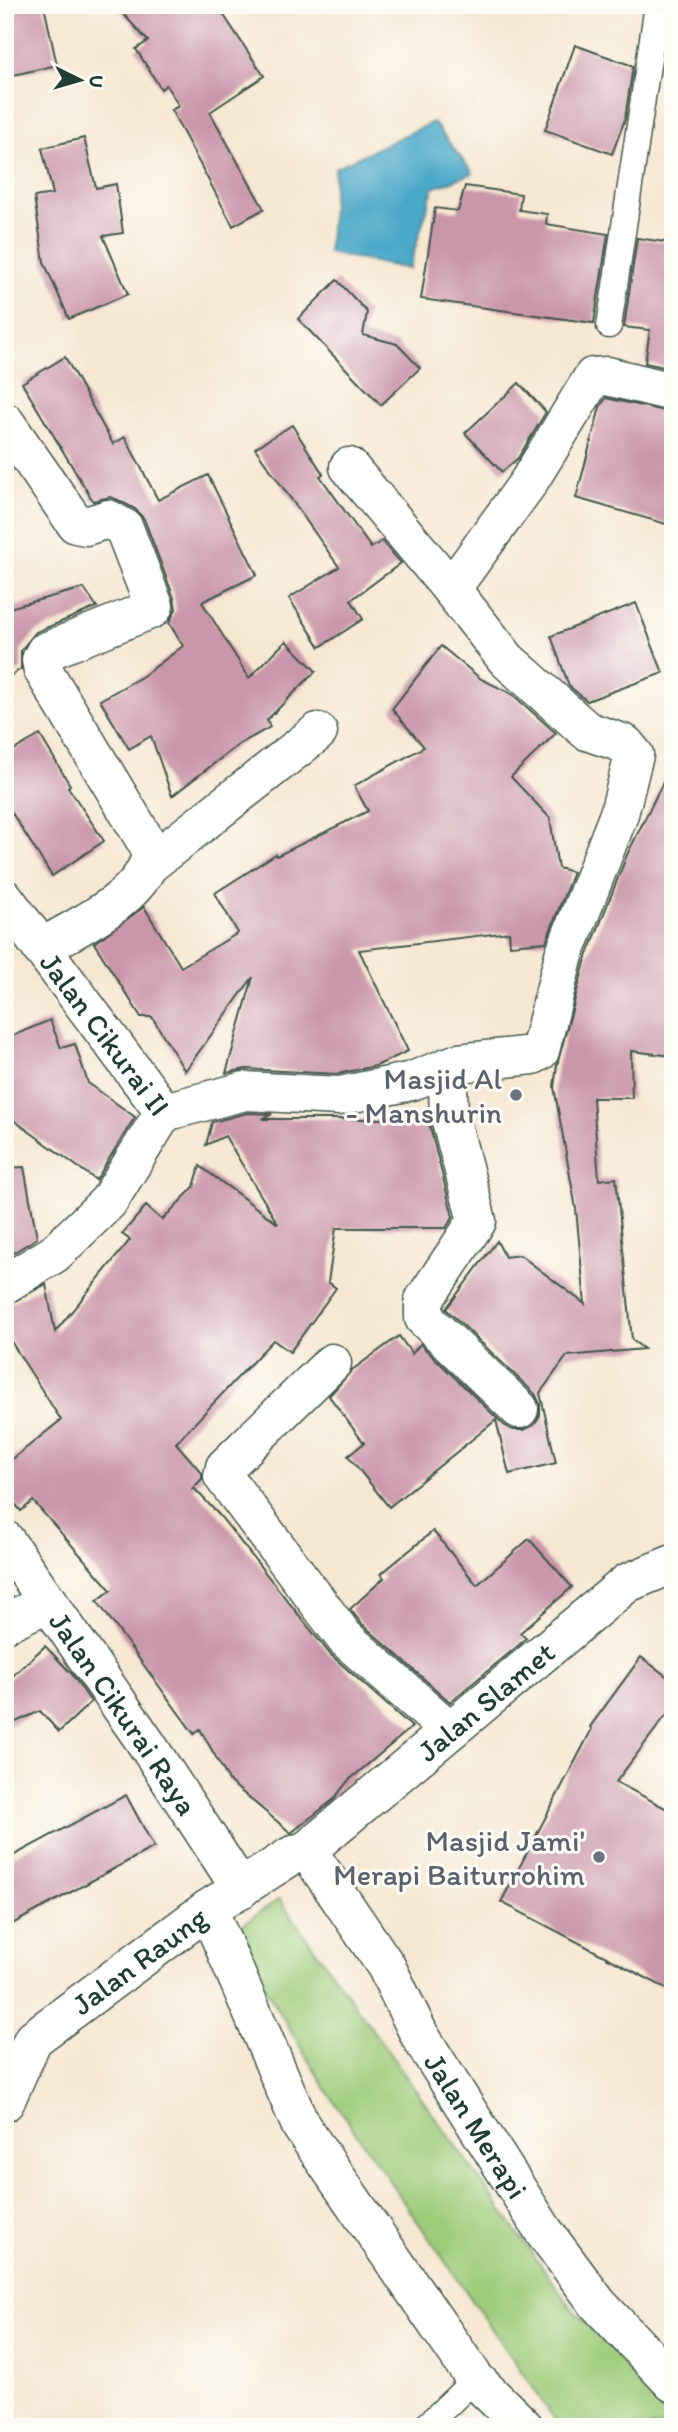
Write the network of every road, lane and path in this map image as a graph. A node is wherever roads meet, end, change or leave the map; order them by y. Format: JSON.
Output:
{"nodes":[{"id":1,"x":657,"y":5,"type":"edge"},
{"id":2,"x":609,"y":326,"type":"dead end"},
{"id":3,"x":673,"y":392,"type":"edge"},
{"id":4,"x":5,"y":422,"type":"edge"},
{"id":5,"x":349,"y":467,"type":"dead end"},
{"id":6,"x":451,"y":589,"type":"junction"},
{"id":7,"x":318,"y":732,"type":"dead end"},
{"id":8,"x":150,"y":864,"type":"junction"},
{"id":9,"x":5,"y":899,"type":"edge"},
{"id":10,"x":41,"y":948,"type":"junction"},
{"id":11,"x":447,"y":1067,"type":"junction"},
{"id":12,"x":164,"y":1112,"type":"junction"},
{"id":13,"x":5,"y":1284,"type":"edge"},
{"id":14,"x":332,"y":1363,"type":"dead end"},
{"id":15,"x":519,"y":1409,"type":"dead end"},
{"id":16,"x":5,"y":1540,"type":"edge"},
{"id":17,"x":673,"y":1564,"type":"edge"},
{"id":18,"x":49,"y":1602,"type":"junction"},
{"id":19,"x":5,"y":1623,"type":"edge"},
{"id":20,"x":449,"y":1730,"type":"junction"},
{"id":21,"x":307,"y":1850,"type":"junction"},
{"id":22,"x":241,"y":1889,"type":"junction"},
{"id":23,"x":208,"y":1909,"type":"junction"},
{"id":24,"x":5,"y":2102,"type":"edge"},
{"id":25,"x":475,"y":2379,"type":"junction"},
{"id":26,"x":673,"y":2384,"type":"edge"},
{"id":27,"x":425,"y":2427,"type":"edge"},
{"id":28,"x":524,"y":2427,"type":"edge"}],
"edges":[{"from":1,"to":2,"type":"lane"},
{"from":3,"to":6,"type":"street"},
{"from":4,"to":8,"type":"street"},
{"from":5,"to":6,"type":"street"},
{"from":6,"to":11,"type":"street"},
{"from":7,"to":8,"type":"street"},
{"from":8,"to":10,"type":"street"},
{"from":9,"to":10,"type":"street","name":"Jalan Cikurai II"},
{"from":10,"to":12,"type":"street","name":"Jalan Cikurai II"},
{"from":11,"to":12,"type":"street"},
{"from":11,"to":15,"type":"street"},
{"from":12,"to":13,"type":"street","name":"Jalan Cikurai II"},
{"from":14,"to":20,"type":"street"},
{"from":16,"to":18,"type":"street","name":"Jalan Cikurai Raya"},
{"from":17,"to":20,"type":"street","name":"Jalan Slamet"},
{"from":18,"to":19,"type":"street"},
{"from":18,"to":22,"type":"street","name":"Jalan Cikurai Raya"},
{"from":20,"to":21,"type":"street","name":"Jalan Slamet"},
{"from":21,"to":22,"type":"street","name":"Jalan Raung"},
{"from":21,"to":26,"type":"street","name":"Jalan Merapi"},
{"from":22,"to":23,"type":"street","name":"Jalan Raung"},
{"from":23,"to":24,"type":"street","name":"Jalan Raung"},
{"from":23,"to":25,"type":"street"},
{"from":25,"to":27,"type":"lane"},
{"from":25,"to":28,"type":"street"}]}
